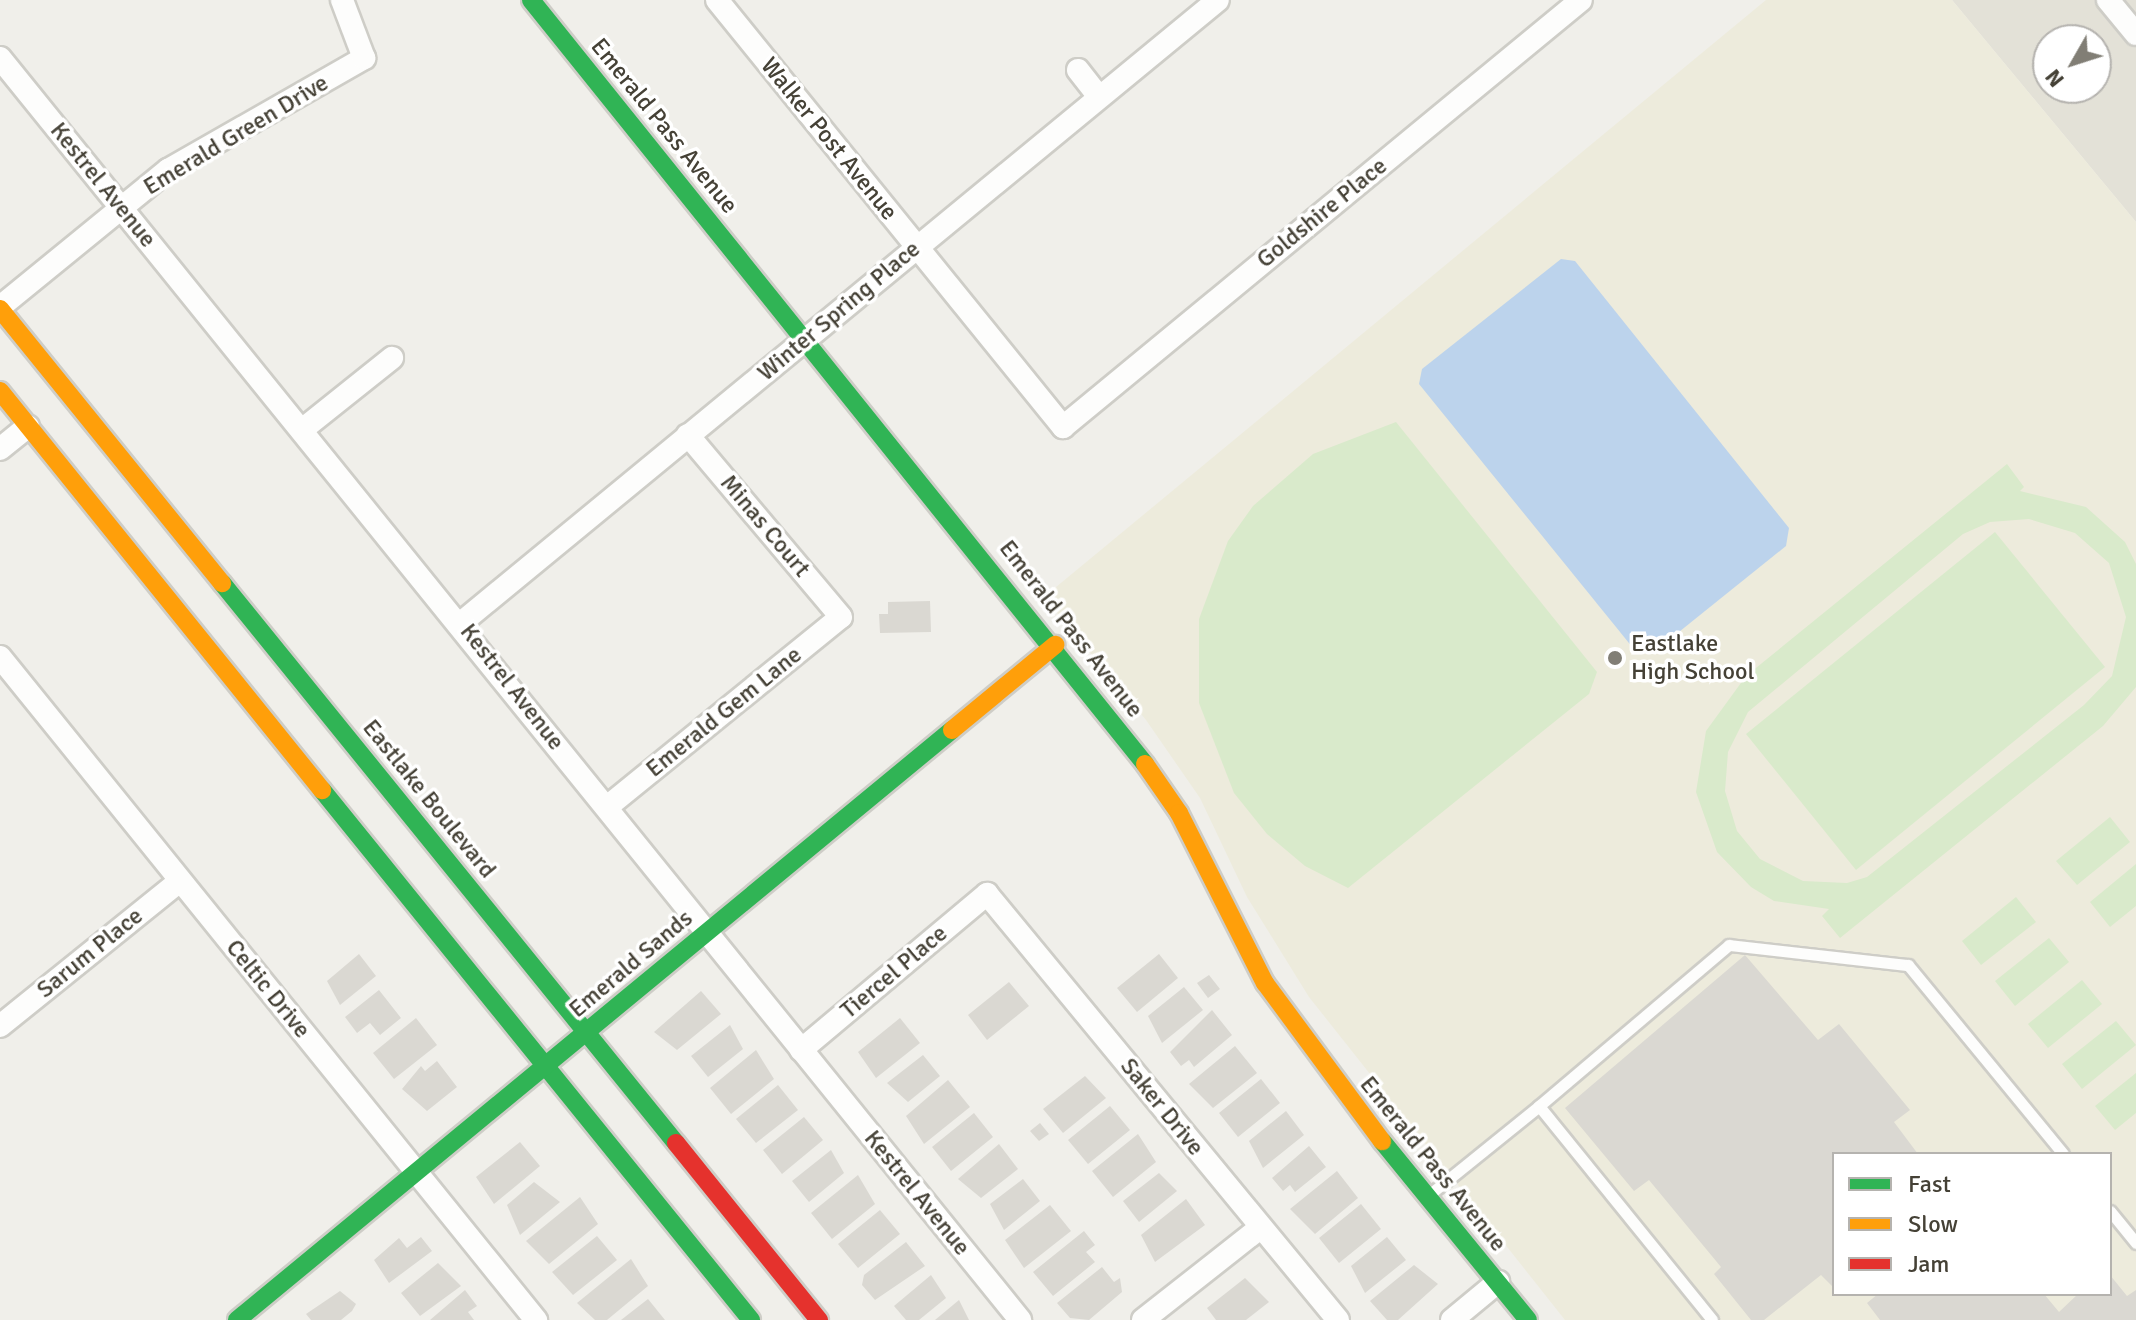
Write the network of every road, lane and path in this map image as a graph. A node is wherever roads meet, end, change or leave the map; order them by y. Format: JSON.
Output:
{"nodes":[{"id":1,"x":342,"y":0,"type":"edge"},
{"id":2,"x":531,"y":0,"type":"edge"},
{"id":3,"x":717,"y":0,"type":"edge"},
{"id":4,"x":1218,"y":0,"type":"edge"},
{"id":5,"x":1581,"y":0,"type":"edge"},
{"id":6,"x":2108,"y":0,"type":"edge"},
{"id":7,"x":2136,"y":34,"type":"edge"},
{"id":8,"x":0,"y":58,"type":"edge"},
{"id":9,"x":1078,"y":70,"type":"dead end"},
{"id":10,"x":1099,"y":97,"type":"junction"},
{"id":11,"x":121,"y":206,"type":"junction"},
{"id":12,"x":916,"y":246,"type":"junction"},
{"id":13,"x":0,"y":308,"type":"edge"},
{"id":14,"x":806,"y":339,"type":"junction"},
{"id":15,"x":392,"y":358,"type":"dead end"},
{"id":16,"x":0,"y":391,"type":"edge"},
{"id":17,"x":28,"y":426,"type":"junction"},
{"id":18,"x":1063,"y":427,"type":"joint"},
{"id":19,"x":303,"y":429,"type":"junction"},
{"id":20,"x":688,"y":435,"type":"junction"},
{"id":21,"x":0,"y":449,"type":"edge"},
{"id":22,"x":841,"y":617,"type":"joint"},
{"id":23,"x":461,"y":623,"type":"junction"},
{"id":24,"x":1055,"y":645,"type":"junction"},
{"id":25,"x":0,"y":657,"type":"edge"},
{"id":26,"x":607,"y":807,"type":"junction"},
{"id":27,"x":180,"y":881,"type":"junction"},
{"id":28,"x":987,"y":894,"type":"joint"},
{"id":29,"x":707,"y":932,"type":"junction"},
{"id":30,"x":3,"y":1018,"type":"edge"},
{"id":31,"x":587,"y":1032,"type":"junction"},
{"id":32,"x":801,"y":1050,"type":"junction"},
{"id":33,"x":545,"y":1066,"type":"junction"},
{"id":34,"x":1539,"y":1106,"type":"junction"},
{"id":35,"x":2061,"y":1152,"type":"edge"},
{"id":36,"x":415,"y":1172,"type":"junction"},
{"id":37,"x":1427,"y":1196,"type":"junction"},
{"id":38,"x":2112,"y":1213,"type":"edge"},
{"id":39,"x":1261,"y":1227,"type":"junction"},
{"id":40,"x":2136,"y":1243,"type":"edge"},
{"id":41,"x":1498,"y":1282,"type":"junction"},
{"id":42,"x":245,"y":1317,"type":"edge"},
{"id":43,"x":536,"y":1320,"type":"edge"},
{"id":44,"x":751,"y":1320,"type":"edge"},
{"id":45,"x":819,"y":1320,"type":"edge"},
{"id":46,"x":1020,"y":1320,"type":"edge"},
{"id":47,"x":1143,"y":1320,"type":"edge"},
{"id":48,"x":1338,"y":1320,"type":"edge"},
{"id":49,"x":1452,"y":1320,"type":"edge"},
{"id":50,"x":1528,"y":1320,"type":"edge"},
{"id":51,"x":1712,"y":1320,"type":"edge"}],
"edges":[{"from":1,"to":11,"type":"street","name":"Emerald Green Drive"},
{"from":2,"to":14,"type":"street","name":"Emerald Pass Avenue"},
{"from":3,"to":12,"type":"street","name":"Walker Post Avenue"},
{"from":4,"to":10,"type":"street","name":"Winter Spring Place"},
{"from":5,"to":18,"type":"street","name":"Goldshire Place"},
{"from":6,"to":7,"type":"street"},
{"from":8,"to":11,"type":"street","name":"Kestrel Avenue"},
{"from":9,"to":10,"type":"street"},
{"from":10,"to":12,"type":"street","name":"Winter Spring Place"},
{"from":11,"to":13,"type":"street","name":"Emerald Green Drive"},
{"from":11,"to":19,"type":"street","name":"Kestrel Avenue"},
{"from":12,"to":14,"type":"street","name":"Winter Spring Place"},
{"from":12,"to":18,"type":"street","name":"Walker Post Avenue"},
{"from":13,"to":31,"type":"street","name":"Eastlake Boulevard"},
{"from":14,"to":20,"type":"street","name":"Winter Spring Place"},
{"from":14,"to":24,"type":"street","name":"Emerald Pass Avenue"},
{"from":15,"to":19,"type":"street"},
{"from":16,"to":17,"type":"street"},
{"from":17,"to":21,"type":"street"},
{"from":17,"to":33,"type":"street"},
{"from":19,"to":23,"type":"street","name":"Kestrel Avenue"},
{"from":20,"to":22,"type":"street","name":"Minas Court"},
{"from":20,"to":23,"type":"street","name":"Winter Spring Place"},
{"from":22,"to":26,"type":"street","name":"Emerald Gem Lane"},
{"from":23,"to":26,"type":"street","name":"Kestrel Avenue"},
{"from":24,"to":29,"type":"street","name":"Emerald Sands"},
{"from":24,"to":37,"type":"street","name":"Emerald Pass Avenue"},
{"from":25,"to":27,"type":"street","name":"Celtic Drive"},
{"from":26,"to":29,"type":"street","name":"Kestrel Avenue"},
{"from":27,"to":30,"type":"street","name":"Sarum Place"},
{"from":27,"to":36,"type":"street","name":"Celtic Drive"},
{"from":28,"to":32,"type":"street","name":"Tiercel Place"},
{"from":28,"to":39,"type":"street","name":"Saker Drive"},
{"from":29,"to":31,"type":"street","name":"Emerald Sands"},
{"from":29,"to":32,"type":"street","name":"Kestrel Avenue"},
{"from":31,"to":33,"type":"street","name":"Emerald Sands"},
{"from":31,"to":45,"type":"street","name":"Eastlake Boulevard"},
{"from":32,"to":46,"type":"street","name":"Kestrel Avenue"},
{"from":33,"to":36,"type":"street","name":"Emerald Sands"},
{"from":33,"to":44,"type":"street"},
{"from":34,"to":35,"type":"lane"},
{"from":34,"to":37,"type":"lane"},
{"from":34,"to":51,"type":"lane"},
{"from":36,"to":42,"type":"street","name":"Emerald Sands"},
{"from":36,"to":43,"type":"street","name":"Celtic Drive"},
{"from":37,"to":41,"type":"street","name":"Emerald Pass Avenue"},
{"from":38,"to":40,"type":"lane"},
{"from":39,"to":47,"type":"street"},
{"from":39,"to":48,"type":"street","name":"Saker Drive"},
{"from":41,"to":49,"type":"street"},
{"from":41,"to":50,"type":"street","name":"Emerald Pass Avenue"}]}
